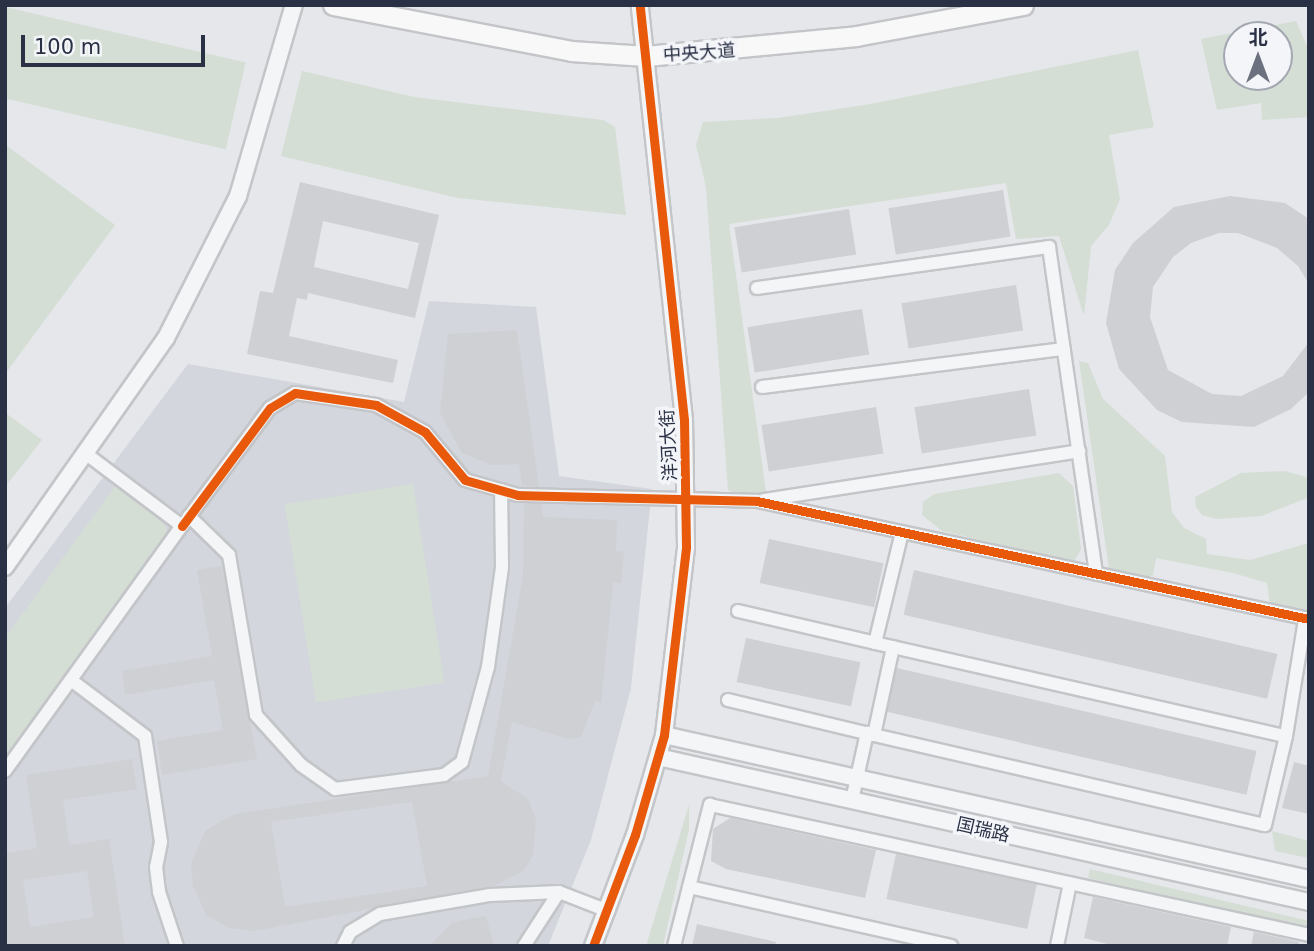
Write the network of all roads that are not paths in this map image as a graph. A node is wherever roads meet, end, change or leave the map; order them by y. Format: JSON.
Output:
{"nodes":[{"id":1,"x":294,"y":5,"type":"edge"},
{"id":2,"x":333,"y":5,"type":"edge"},
{"id":3,"x":640,"y":5,"type":"edge"},
{"id":4,"x":1023,"y":5,"type":"edge"},
{"id":5,"x":646,"y":57,"type":"junction"},
{"id":6,"x":757,"y":288,"type":"dead end"},
{"id":7,"x":1064,"y":349,"type":"junction"},
{"id":8,"x":762,"y":387,"type":"dead end"},
{"id":9,"x":1079,"y":451,"type":"junction"},
{"id":10,"x":85,"y":453,"type":"junction"},
{"id":11,"x":501,"y":490,"type":"junction"},
{"id":12,"x":687,"y":501,"type":"junction"},
{"id":13,"x":757,"y":501,"type":"junction"},
{"id":14,"x":185,"y":521,"type":"junction"},
{"id":15,"x":902,"y":532,"type":"junction"},
{"id":16,"x":5,"y":567,"type":"edge"},
{"id":17,"x":1096,"y":574,"type":"junction"},
{"id":18,"x":738,"y":611,"type":"dead end"},
{"id":19,"x":1307,"y":619,"type":"edge"},
{"id":20,"x":875,"y":643,"type":"junction"},
{"id":21,"x":893,"y":647,"type":"junction"},
{"id":22,"x":71,"y":680,"type":"junction"},
{"id":23,"x":728,"y":700,"type":"dead end"},
{"id":24,"x":870,"y":734,"type":"junction"},
{"id":25,"x":664,"y":735,"type":"junction"},
{"id":26,"x":1286,"y":736,"type":"junction"},
{"id":27,"x":658,"y":757,"type":"junction"},
{"id":28,"x":5,"y":771,"type":"edge"},
{"id":29,"x":856,"y":778,"type":"junction"},
{"id":30,"x":852,"y":800,"type":"junction"},
{"id":31,"x":1309,"y":878,"type":"edge"},
{"id":32,"x":1070,"y":883,"type":"junction"},
{"id":33,"x":689,"y":887,"type":"junction"},
{"id":34,"x":559,"y":892,"type":"junction"},
{"id":35,"x":1309,"y":902,"type":"edge"},
{"id":36,"x":608,"y":911,"type":"junction"},
{"id":37,"x":1309,"y":935,"type":"edge"},
{"id":38,"x":177,"y":946,"type":"edge"},
{"id":39,"x":343,"y":946,"type":"edge"},
{"id":40,"x":524,"y":946,"type":"edge"},
{"id":41,"x":593,"y":946,"type":"edge"},
{"id":42,"x":674,"y":946,"type":"edge"},
{"id":43,"x":951,"y":946,"type":"edge"},
{"id":44,"x":1058,"y":946,"type":"edge"}],
"edges":[{"from":1,"to":10,"type":"street"},
{"from":2,"to":5,"type":"main road","name":"中央大道"},
{"from":3,"to":5,"type":"street","name":"洋河大街"},
{"from":4,"to":5,"type":"main road","name":"中央大道"},
{"from":5,"to":12,"type":"street","name":"洋河大街"},
{"from":6,"to":7,"type":"street"},
{"from":7,"to":8,"type":"street"},
{"from":7,"to":9,"type":"street"},
{"from":9,"to":13,"type":"street"},
{"from":9,"to":17,"type":"street"},
{"from":10,"to":14,"type":"street"},
{"from":10,"to":16,"type":"street"},
{"from":11,"to":12,"type":"street"},
{"from":11,"to":14,"type":"street"},
{"from":11,"to":14,"type":"street"},
{"from":12,"to":13,"type":"street"},
{"from":12,"to":25,"type":"street","name":"洋河大街"},
{"from":13,"to":15,"type":"street"},
{"from":14,"to":22,"type":"street"},
{"from":15,"to":17,"type":"street"},
{"from":15,"to":20,"type":"street"},
{"from":17,"to":19,"type":"street"},
{"from":18,"to":20,"type":"street"},
{"from":19,"to":26,"type":"street"},
{"from":20,"to":21,"type":"street"},
{"from":21,"to":24,"type":"street"},
{"from":21,"to":26,"type":"street"},
{"from":22,"to":28,"type":"street"},
{"from":22,"to":38,"type":"street"},
{"from":23,"to":24,"type":"street"},
{"from":24,"to":26,"type":"street"},
{"from":24,"to":29,"type":"street"},
{"from":25,"to":27,"type":"street","name":"洋河大街"},
{"from":25,"to":29,"type":"street","name":"国瑞路"},
{"from":27,"to":30,"type":"street","name":"国瑞路"},
{"from":27,"to":36,"type":"street","name":"洋河大街"},
{"from":29,"to":30,"type":"street"},
{"from":29,"to":31,"type":"street","name":"国瑞路"},
{"from":30,"to":35,"type":"street","name":"国瑞路"},
{"from":32,"to":33,"type":"street"},
{"from":32,"to":37,"type":"street"},
{"from":32,"to":44,"type":"street"},
{"from":33,"to":42,"type":"street"},
{"from":33,"to":43,"type":"street"},
{"from":34,"to":36,"type":"street"},
{"from":34,"to":39,"type":"street"},
{"from":34,"to":40,"type":"street"},
{"from":36,"to":41,"type":"street","name":"洋河大街"}]}
